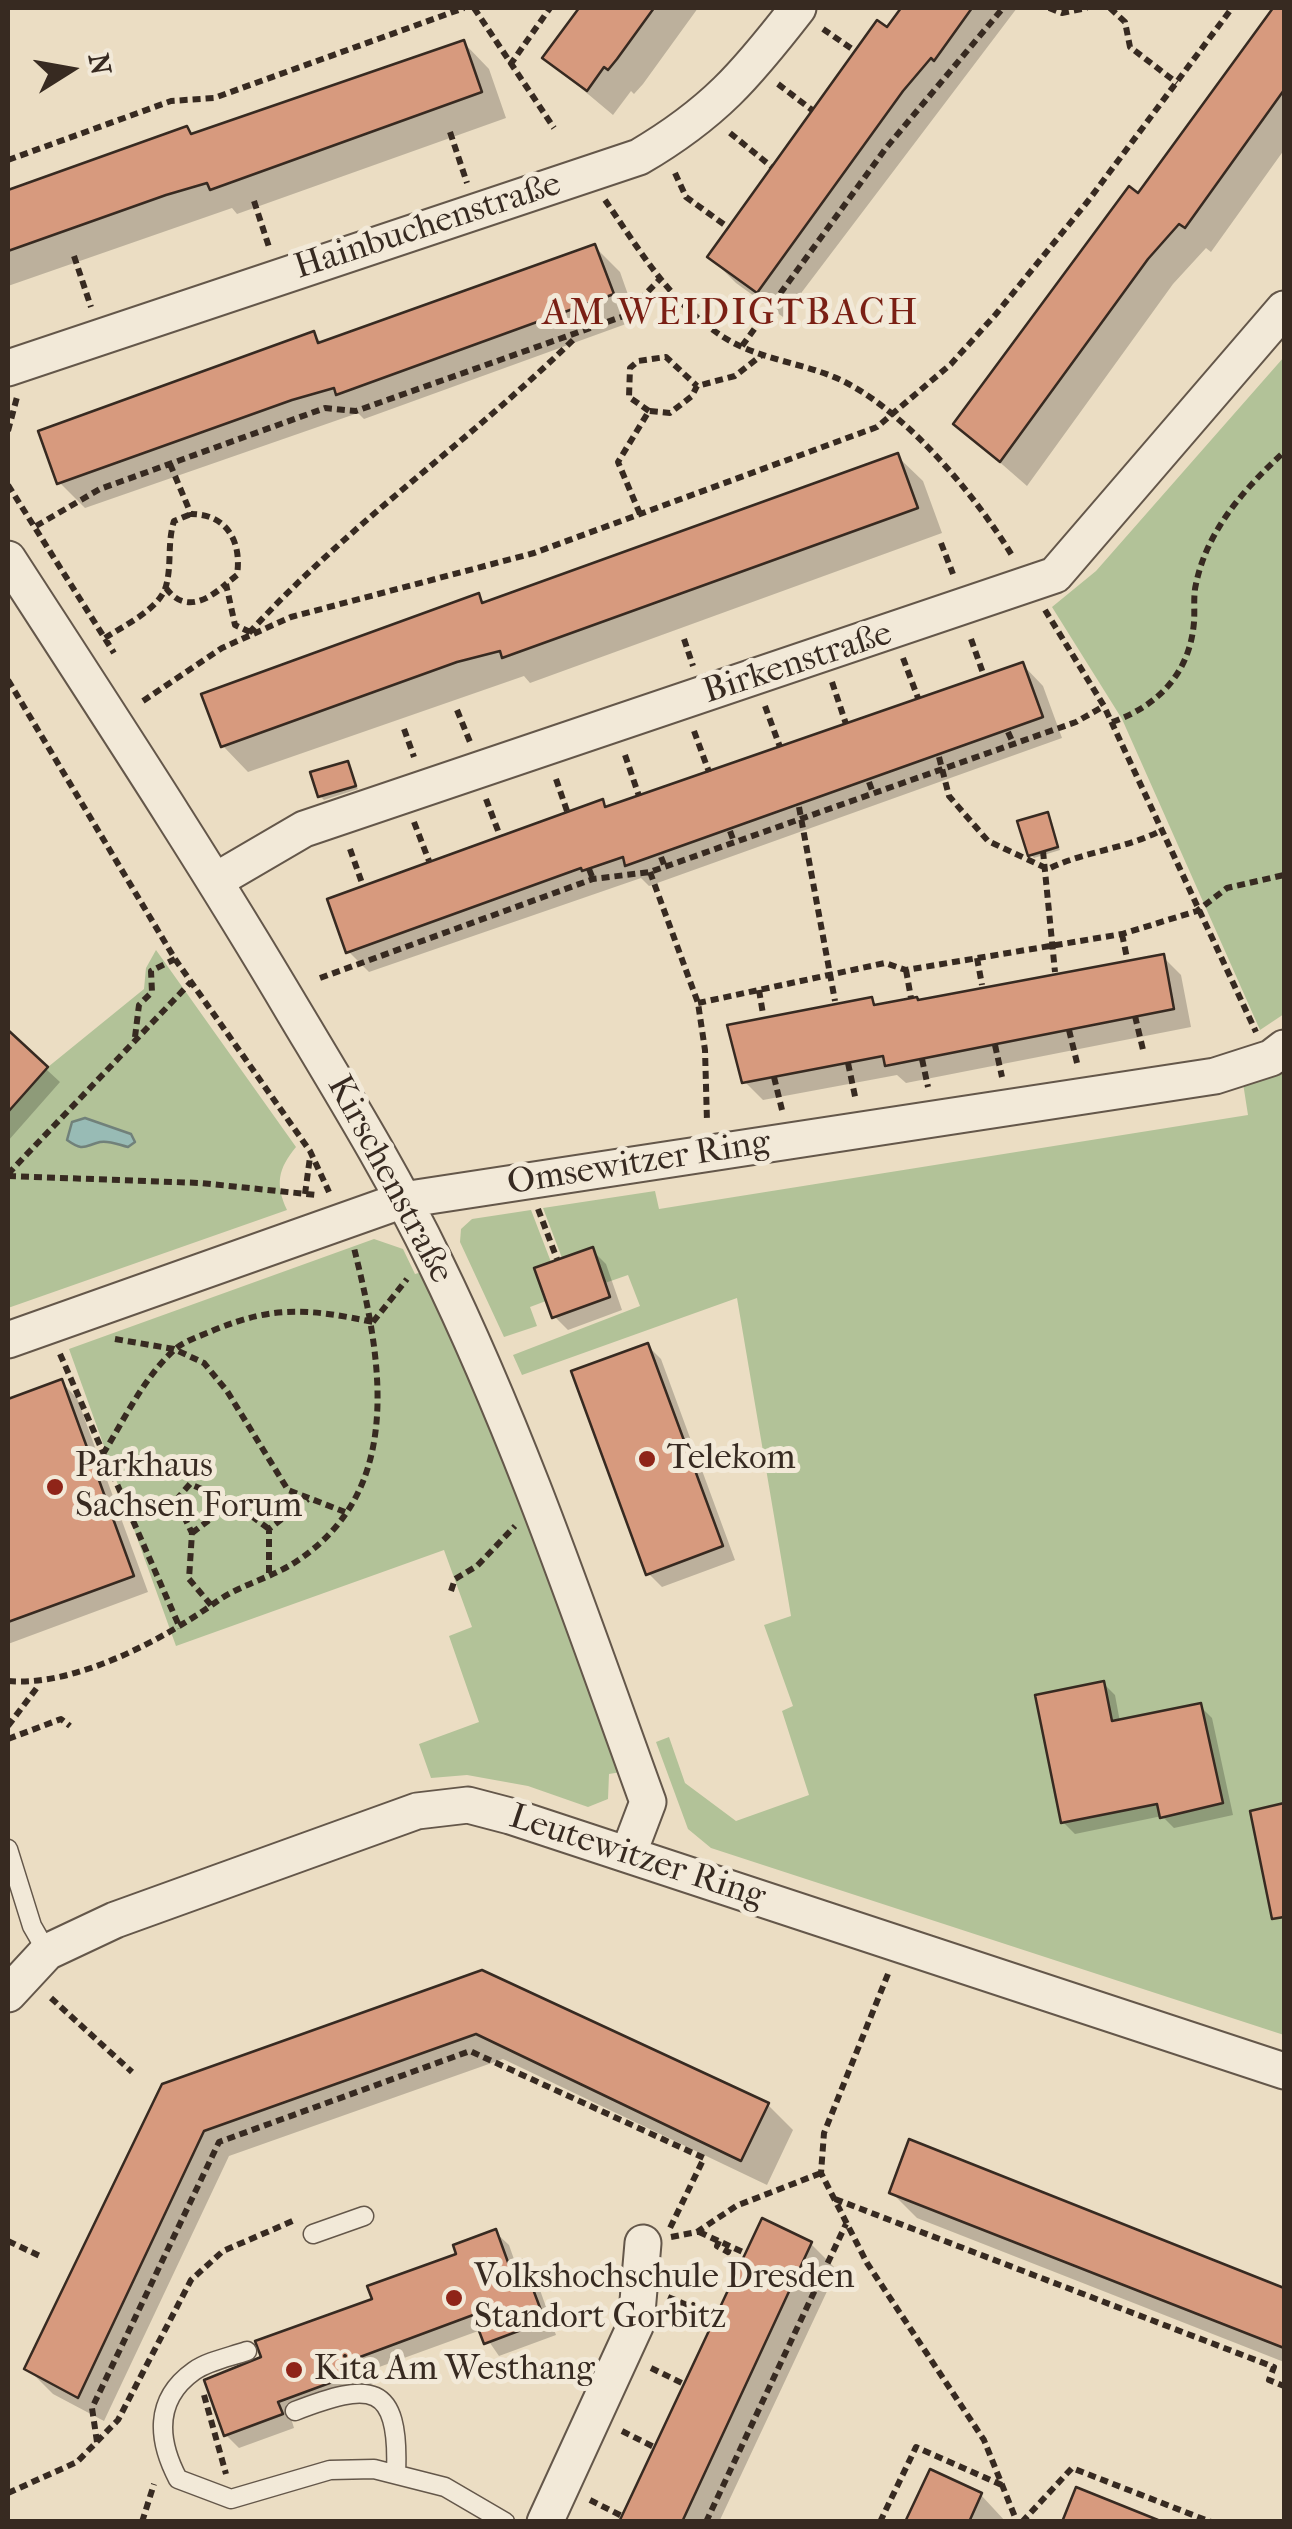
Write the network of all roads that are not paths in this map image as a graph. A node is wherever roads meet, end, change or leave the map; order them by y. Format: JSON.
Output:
{"nodes":[{"id":1,"x":809,"y":17,"type":"edge"},
{"id":2,"x":1284,"y":309,"type":"edge"},
{"id":3,"x":14,"y":374,"type":"edge"},
{"id":4,"x":8,"y":559,"type":"edge"},
{"id":5,"x":215,"y":881,"type":"junction"},
{"id":6,"x":1284,"y":1048,"type":"edge"},
{"id":7,"x":403,"y":1200,"type":"junction"},
{"id":8,"x":8,"y":1340,"type":"edge"},
{"id":9,"x":8,"y":1849,"type":"edge"},
{"id":10,"x":629,"y":1852,"type":"junction"},
{"id":11,"x":26,"y":1973,"type":"edge"},
{"id":12,"x":1284,"y":2072,"type":"edge"},
{"id":13,"x":364,"y":2216,"type":"dead end"},
{"id":14,"x":312,"y":2224,"type":"road end"},
{"id":15,"x":643,"y":2242,"type":"road end"},
{"id":16,"x":247,"y":2350,"type":"dead end"},
{"id":17,"x":295,"y":2411,"type":"dead end"},
{"id":18,"x":396,"y":2473,"type":"junction"},
{"id":19,"x":505,"y":2522,"type":"edge"},
{"id":20,"x":544,"y":2522,"type":"edge"}],
"edges":[{"from":1,"to":3,"type":"street","name":"Hainbuchenstraße"},
{"from":2,"to":5,"type":"street","name":"Birkenstraße"},
{"from":4,"to":5,"type":"street","name":"Kirschenstraße"},
{"from":5,"to":7,"type":"street","name":"Kirschenstraße"},
{"from":6,"to":7,"type":"street","name":"Omsewitzer Ring"},
{"from":7,"to":8,"type":"street","name":"Omsewitzer Ring"},
{"from":7,"to":10,"type":"street","name":"Kirschenstraße"},
{"from":9,"to":11,"type":"lane"},
{"from":10,"to":11,"type":"street","name":"Leutewitzer Ring"},
{"from":10,"to":12,"type":"street","name":"Leutewitzer Ring"},
{"from":13,"to":14,"type":"lane"},
{"from":15,"to":20,"type":"street"},
{"from":16,"to":18,"type":"lane"},
{"from":17,"to":18,"type":"lane"},
{"from":18,"to":19,"type":"lane"}]}
